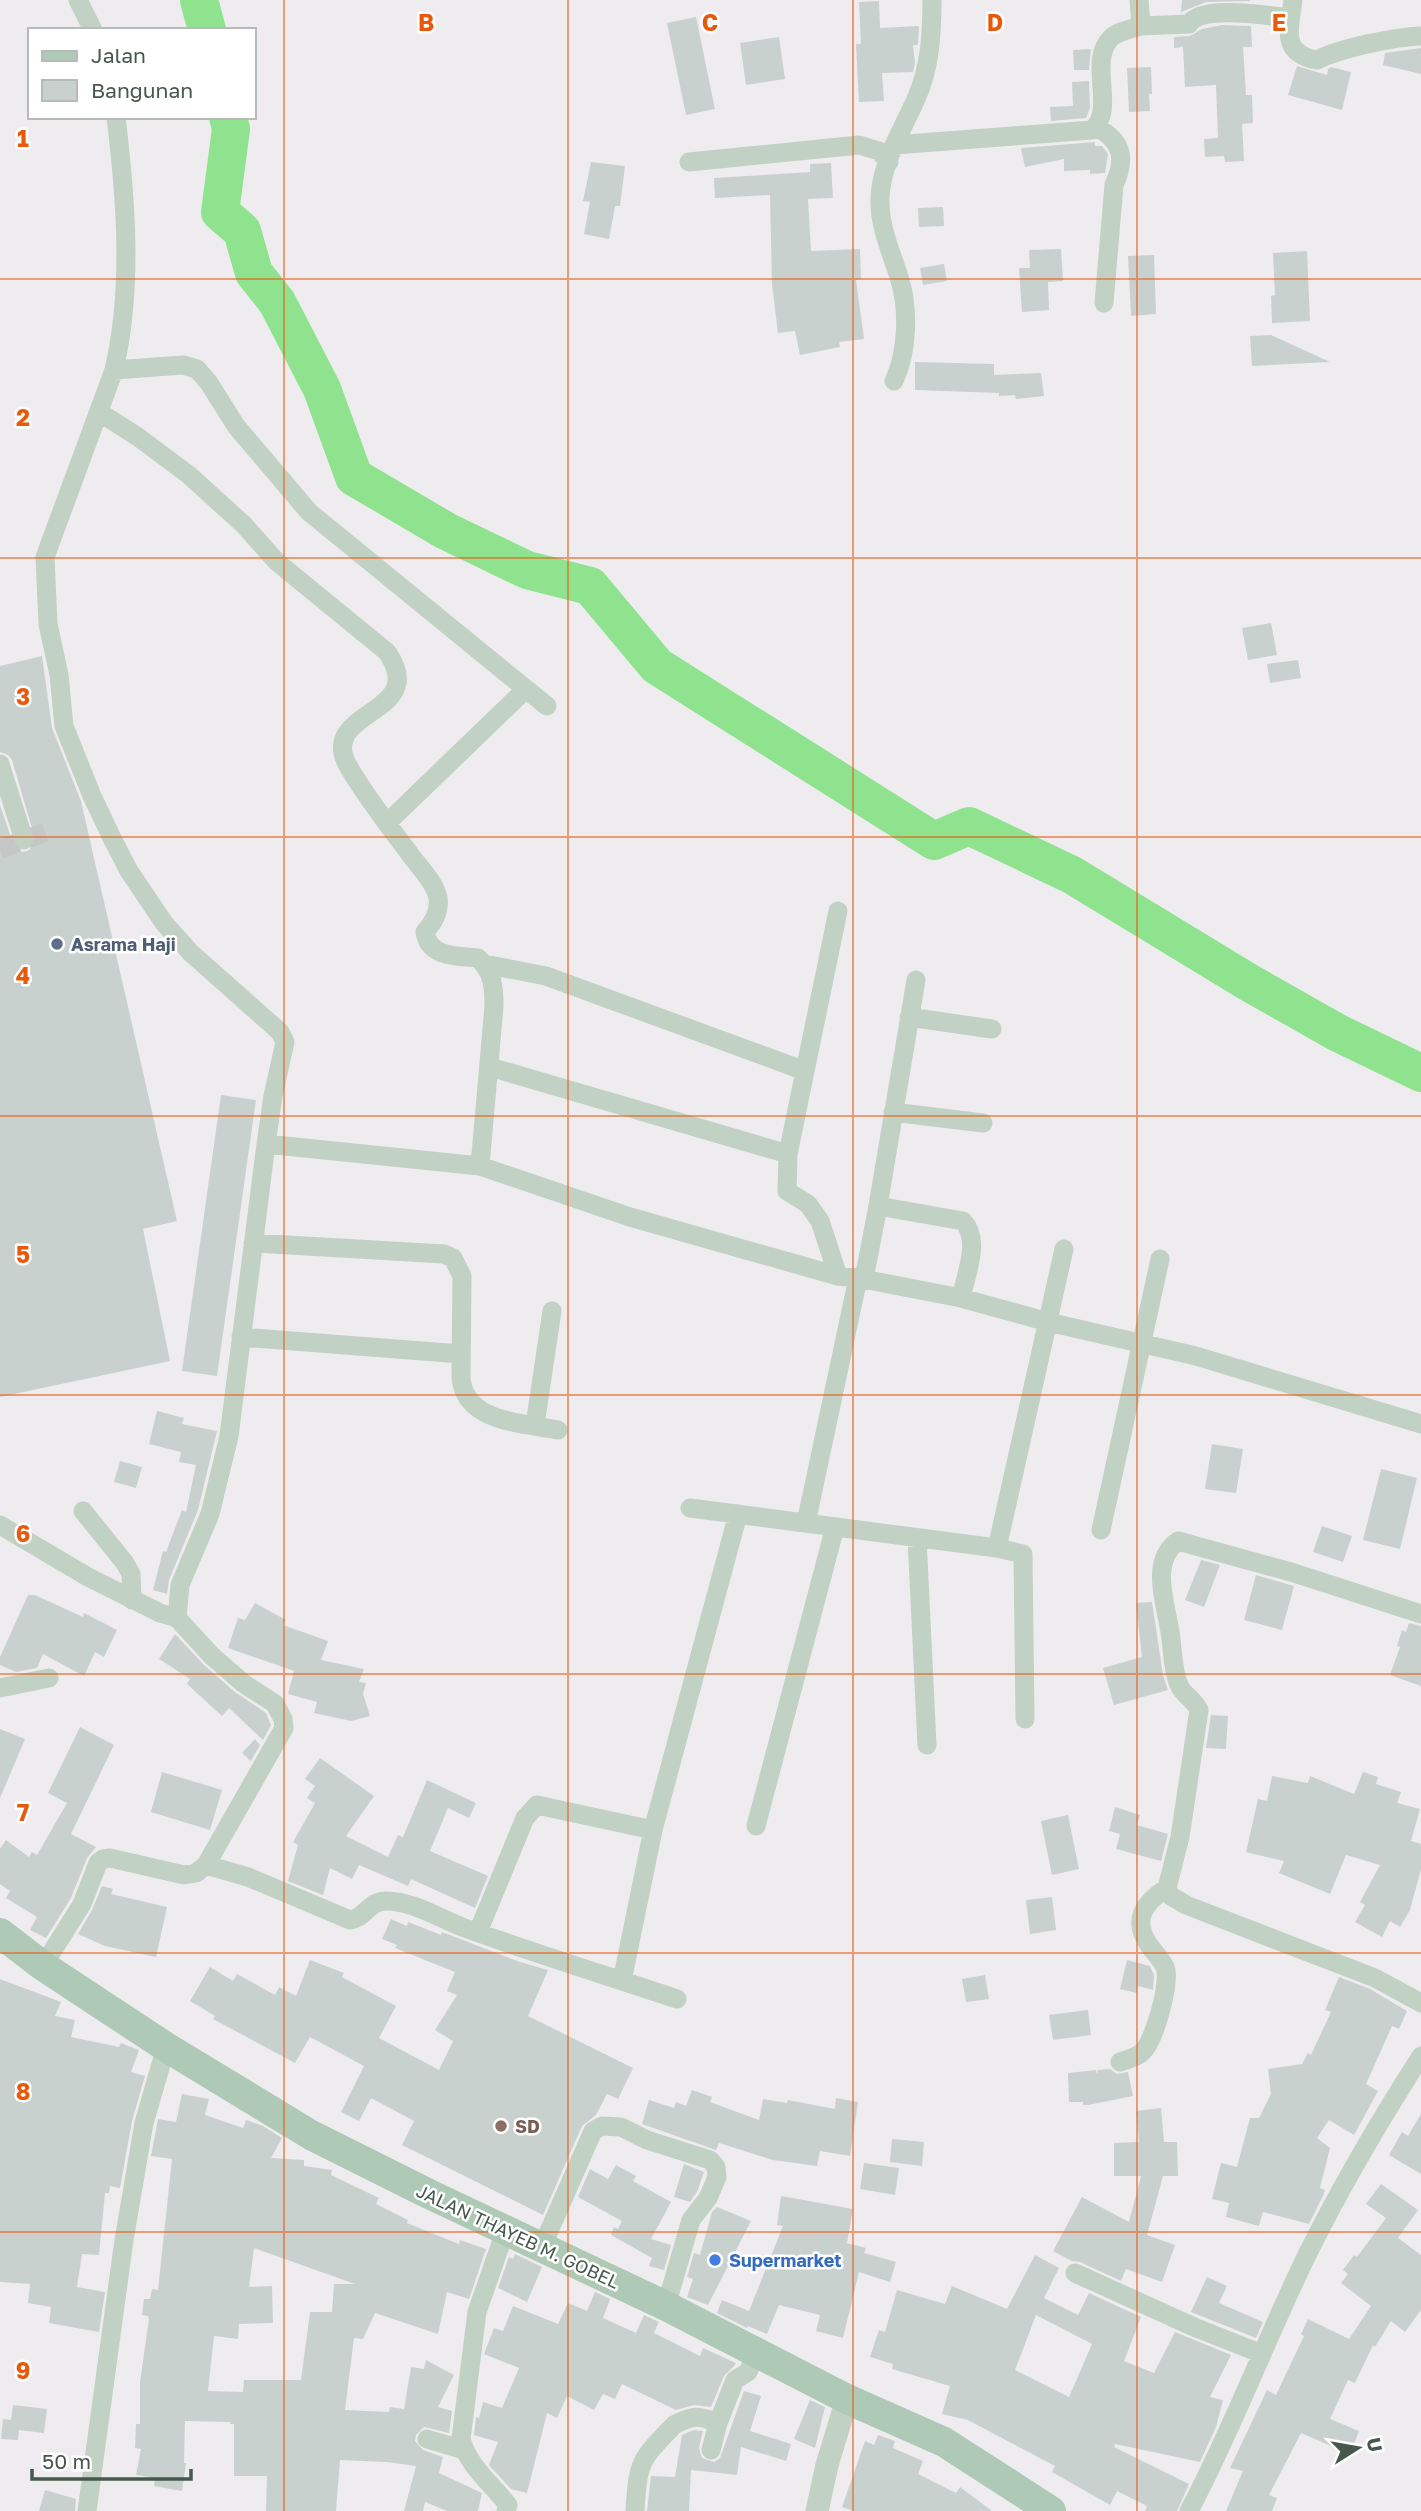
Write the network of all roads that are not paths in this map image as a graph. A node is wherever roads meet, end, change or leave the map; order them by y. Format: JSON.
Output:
{"nodes":[{"id":1,"x":78,"y":0,"type":"edge"},
{"id":2,"x":932,"y":0,"type":"edge"},
{"id":3,"x":1139,"y":0,"type":"edge"},
{"id":4,"x":1292,"y":9,"type":"edge"},
{"id":5,"x":1141,"y":26,"type":"junction"},
{"id":6,"x":92,"y":28,"type":"edge"},
{"id":7,"x":1421,"y":36,"type":"edge"},
{"id":8,"x":116,"y":119,"type":"edge"},
{"id":9,"x":1096,"y":127,"type":"junction"},
{"id":10,"x":891,"y":154,"type":"junction"},
{"id":11,"x":689,"y":162,"type":"dead end"},
{"id":12,"x":1104,"y":303,"type":"dead end"},
{"id":13,"x":114,"y":370,"type":"junction"},
{"id":14,"x":894,"y":381,"type":"dead end"},
{"id":15,"x":99,"y":412,"type":"junction"},
{"id":16,"x":526,"y":689,"type":"junction"},
{"id":17,"x":547,"y":706,"type":"dead end"},
{"id":18,"x":0,"y":764,"type":"edge"},
{"id":19,"x":387,"y":822,"type":"junction"},
{"id":20,"x":24,"y":840,"type":"dead end"},
{"id":21,"x":838,"y":911,"type":"dead end"},
{"id":22,"x":484,"y":964,"type":"junction"},
{"id":23,"x":916,"y":980,"type":"dead end"},
{"id":24,"x":909,"y":1017,"type":"junction"},
{"id":25,"x":992,"y":1029,"type":"dead end"},
{"id":26,"x":490,"y":1067,"type":"junction"},
{"id":27,"x":805,"y":1071,"type":"junction"},
{"id":28,"x":892,"y":1112,"type":"junction"},
{"id":29,"x":983,"y":1123,"type":"dead end"},
{"id":30,"x":266,"y":1144,"type":"junction"},
{"id":31,"x":788,"y":1154,"type":"junction"},
{"id":32,"x":480,"y":1166,"type":"junction"},
{"id":33,"x":878,"y":1206,"type":"junction"},
{"id":34,"x":253,"y":1242,"type":"junction"},
{"id":35,"x":1064,"y":1249,"type":"dead end"},
{"id":36,"x":1160,"y":1259,"type":"dead end"},
{"id":37,"x":853,"y":1278,"type":"junction"},
{"id":38,"x":961,"y":1298,"type":"junction"},
{"id":39,"x":552,"y":1311,"type":"dead end"},
{"id":40,"x":1048,"y":1322,"type":"junction"},
{"id":41,"x":241,"y":1337,"type":"junction"},
{"id":42,"x":1142,"y":1344,"type":"junction"},
{"id":43,"x":461,"y":1354,"type":"junction"},
{"id":44,"x":1421,"y":1424,"type":"edge"},
{"id":45,"x":535,"y":1425,"type":"junction"},
{"id":46,"x":558,"y":1430,"type":"dead end"},
{"id":47,"x":690,"y":1508,"type":"dead end"},
{"id":48,"x":83,"y":1511,"type":"dead end"},
{"id":49,"x":738,"y":1514,"type":"junction"},
{"id":50,"x":806,"y":1523,"type":"junction"},
{"id":51,"x":0,"y":1525,"type":"edge"},
{"id":52,"x":835,"y":1527,"type":"junction"},
{"id":53,"x":1101,"y":1530,"type":"dead end"},
{"id":54,"x":916,"y":1538,"type":"junction"},
{"id":55,"x":997,"y":1548,"type":"junction"},
{"id":56,"x":132,"y":1600,"type":"junction"},
{"id":57,"x":1421,"y":1614,"type":"edge"},
{"id":58,"x":177,"y":1618,"type":"junction"},
{"id":59,"x":49,"y":1678,"type":"dead end"},
{"id":60,"x":0,"y":1688,"type":"edge"},
{"id":61,"x":1025,"y":1719,"type":"dead end"},
{"id":62,"x":927,"y":1745,"type":"dead end"},
{"id":63,"x":756,"y":1826,"type":"dead end"},
{"id":64,"x":653,"y":1830,"type":"junction"},
{"id":65,"x":206,"y":1865,"type":"junction"},
{"id":66,"x":1167,"y":1888,"type":"junction"},
{"id":67,"x":478,"y":1932,"type":"junction"},
{"id":68,"x":0,"y":1933,"type":"edge"},
{"id":69,"x":43,"y":1966,"type":"junction"},
{"id":70,"x":622,"y":1981,"type":"junction"},
{"id":71,"x":677,"y":1999,"type":"dead end"},
{"id":72,"x":1421,"y":2003,"type":"edge"},
{"id":73,"x":166,"y":2047,"type":"junction"},
{"id":74,"x":1421,"y":2056,"type":"edge"},
{"id":75,"x":1120,"y":2062,"type":"dead end"},
{"id":76,"x":506,"y":2230,"type":"junction"},
{"id":77,"x":542,"y":2247,"type":"junction"},
{"id":78,"x":1075,"y":2273,"type":"dead end"},
{"id":79,"x":666,"y":2306,"type":"junction"},
{"id":80,"x":756,"y":2354,"type":"junction"},
{"id":81,"x":1262,"y":2354,"type":"junction"},
{"id":82,"x":847,"y":2399,"type":"junction"},
{"id":83,"x":718,"y":2423,"type":"junction"},
{"id":84,"x":427,"y":2439,"type":"dead end"},
{"id":85,"x":464,"y":2450,"type":"junction"},
{"id":86,"x":711,"y":2451,"type":"dead end"},
{"id":87,"x":509,"y":2509,"type":"edge"},
{"id":88,"x":87,"y":2511,"type":"edge"},
{"id":89,"x":635,"y":2511,"type":"edge"},
{"id":90,"x":817,"y":2511,"type":"edge"},
{"id":91,"x":1051,"y":2511,"type":"edge"},
{"id":92,"x":1189,"y":2511,"type":"edge"}],
"edges":[{"from":1,"to":6,"type":"street"},
{"from":2,"to":10,"type":"street"},
{"from":3,"to":5,"type":"street"},
{"from":4,"to":5,"type":"street"},
{"from":4,"to":7,"type":"street"},
{"from":5,"to":9,"type":"street"},
{"from":8,"to":13,"type":"street"},
{"from":9,"to":10,"type":"street"},
{"from":9,"to":12,"type":"street"},
{"from":10,"to":11,"type":"street"},
{"from":10,"to":14,"type":"street"},
{"from":13,"to":15,"type":"street"},
{"from":13,"to":16,"type":"street"},
{"from":15,"to":19,"type":"street"},
{"from":15,"to":30,"type":"street"},
{"from":16,"to":17,"type":"street"},
{"from":16,"to":19,"type":"street"},
{"from":18,"to":20,"type":"street"},
{"from":19,"to":22,"type":"street"},
{"from":21,"to":27,"type":"street"},
{"from":22,"to":26,"type":"street"},
{"from":22,"to":27,"type":"street"},
{"from":23,"to":24,"type":"street"},
{"from":24,"to":25,"type":"street"},
{"from":24,"to":28,"type":"street"},
{"from":26,"to":31,"type":"street"},
{"from":26,"to":32,"type":"street"},
{"from":27,"to":31,"type":"street"},
{"from":28,"to":29,"type":"street"},
{"from":28,"to":33,"type":"street"},
{"from":30,"to":32,"type":"street"},
{"from":30,"to":34,"type":"street"},
{"from":31,"to":37,"type":"street"},
{"from":32,"to":37,"type":"street"},
{"from":33,"to":37,"type":"street"},
{"from":33,"to":38,"type":"street"},
{"from":34,"to":41,"type":"street"},
{"from":34,"to":43,"type":"street"},
{"from":35,"to":40,"type":"street"},
{"from":36,"to":42,"type":"street"},
{"from":37,"to":38,"type":"street"},
{"from":37,"to":50,"type":"street"},
{"from":38,"to":40,"type":"street"},
{"from":39,"to":45,"type":"street"},
{"from":40,"to":42,"type":"street"},
{"from":40,"to":55,"type":"street"},
{"from":41,"to":43,"type":"street"},
{"from":41,"to":58,"type":"street"},
{"from":42,"to":44,"type":"street"},
{"from":42,"to":53,"type":"street"},
{"from":43,"to":45,"type":"street"},
{"from":45,"to":46,"type":"street"},
{"from":47,"to":49,"type":"street"},
{"from":48,"to":56,"type":"street"},
{"from":49,"to":50,"type":"street"},
{"from":49,"to":64,"type":"street"},
{"from":50,"to":52,"type":"street"},
{"from":51,"to":56,"type":"street"},
{"from":52,"to":54,"type":"street"},
{"from":52,"to":63,"type":"street"},
{"from":54,"to":55,"type":"street"},
{"from":54,"to":62,"type":"street"},
{"from":55,"to":61,"type":"street"},
{"from":56,"to":58,"type":"street"},
{"from":57,"to":66,"type":"street"},
{"from":58,"to":65,"type":"street"},
{"from":59,"to":60,"type":"street"},
{"from":64,"to":67,"type":"street"},
{"from":64,"to":70,"type":"street"},
{"from":65,"to":67,"type":"street"},
{"from":65,"to":69,"type":"street"},
{"from":66,"to":72,"type":"street"},
{"from":66,"to":75,"type":"street"},
{"from":67,"to":70,"type":"street"},
{"from":68,"to":69,"type":"main road","name":"JALAN THAYEB M. GOBEL"},
{"from":69,"to":73,"type":"main road","name":"JALAN THAYEB M. GOBEL"},
{"from":70,"to":71,"type":"street"},
{"from":73,"to":76,"type":"main road","name":"JALAN THAYEB M. GOBEL"},
{"from":73,"to":88,"type":"street"},
{"from":74,"to":81,"type":"street"},
{"from":76,"to":77,"type":"main road","name":"JALAN THAYEB M. GOBEL"},
{"from":76,"to":85,"type":"street"},
{"from":77,"to":79,"type":"main road","name":"JALAN THAYEB M. GOBEL"},
{"from":77,"to":79,"type":"street"},
{"from":78,"to":81,"type":"street"},
{"from":79,"to":80,"type":"main road","name":"JALAN THAYEB M. GOBEL"},
{"from":80,"to":82,"type":"main road","name":"JALAN THAYEB M. GOBEL"},
{"from":80,"to":83,"type":"street"},
{"from":81,"to":92,"type":"street"},
{"from":82,"to":90,"type":"street"},
{"from":82,"to":91,"type":"main road","name":"JALAN THAYEB M. GOBEL"},
{"from":83,"to":86,"type":"street"},
{"from":83,"to":89,"type":"street"},
{"from":84,"to":85,"type":"street"},
{"from":85,"to":87,"type":"street"}]}
